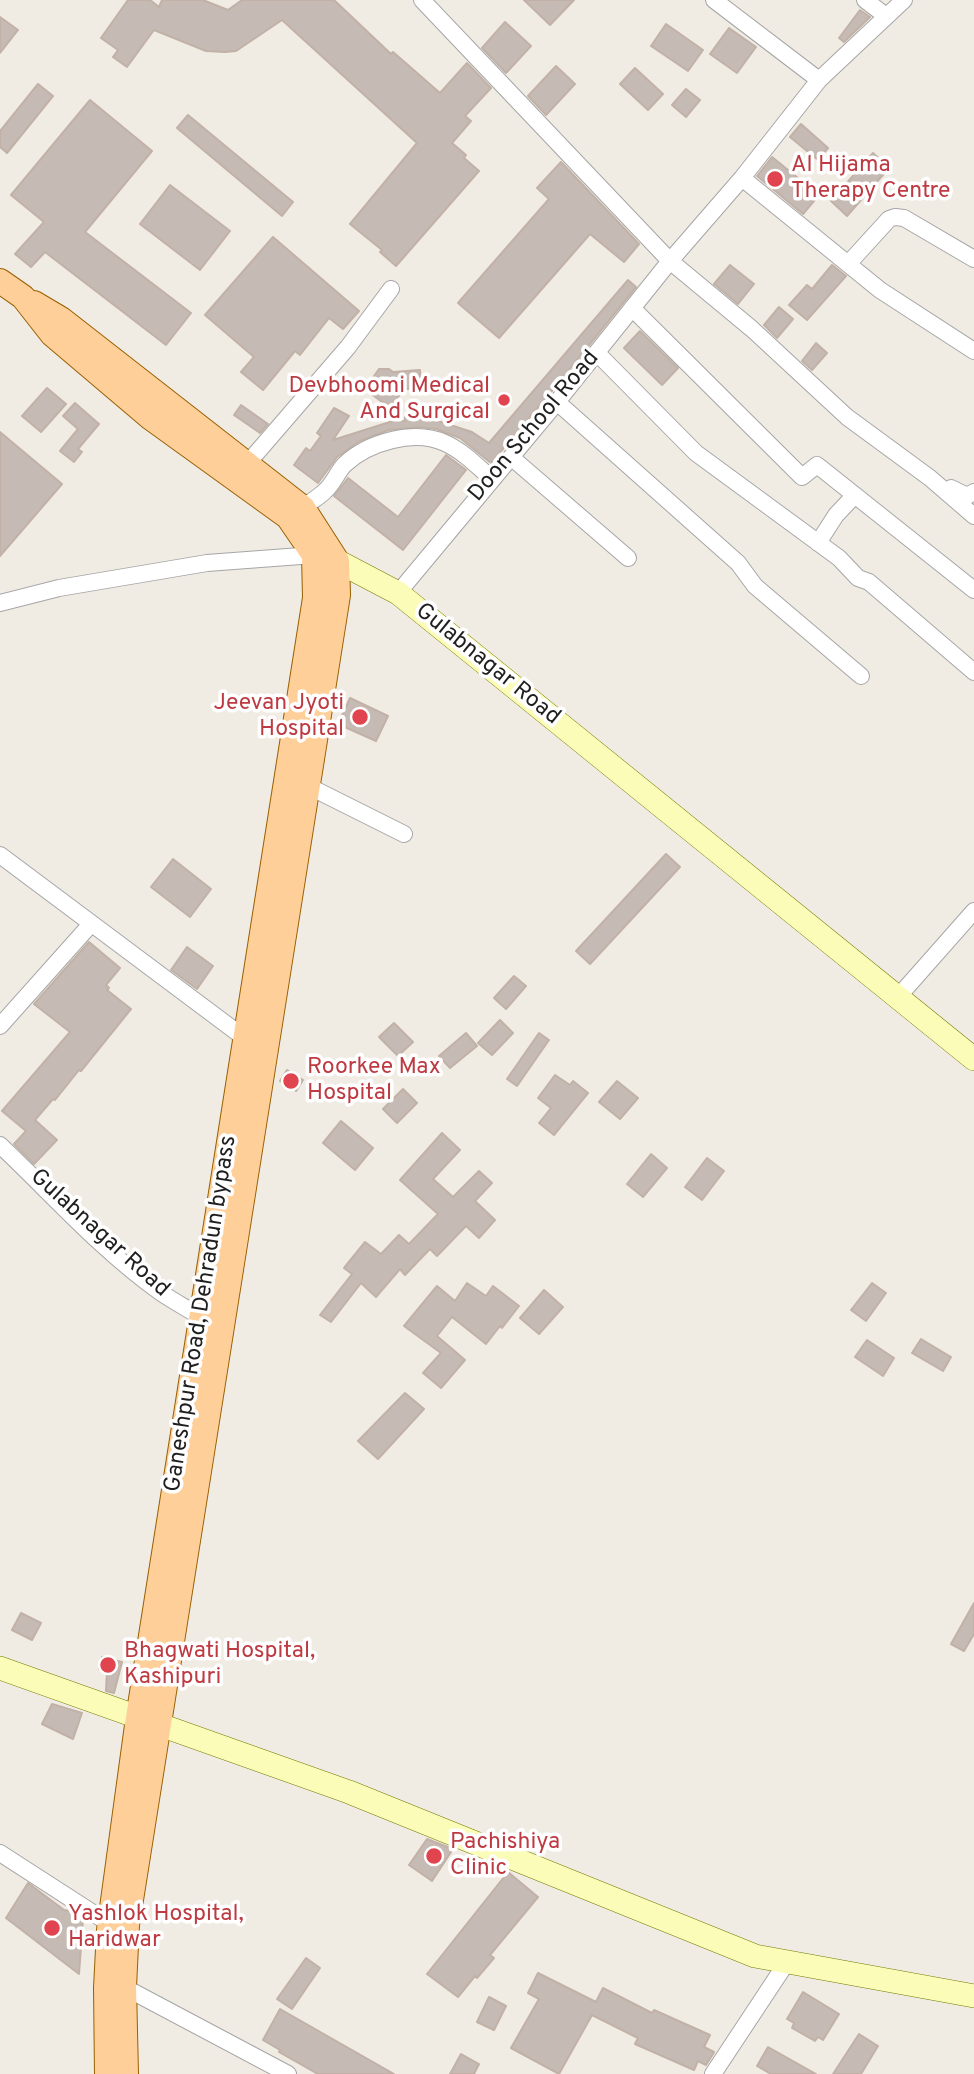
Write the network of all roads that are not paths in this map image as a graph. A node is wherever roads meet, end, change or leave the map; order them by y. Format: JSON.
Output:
{"nodes":[{"id":1,"x":422,"y":0,"type":"edge"},
{"id":2,"x":714,"y":0,"type":"edge"},
{"id":3,"x":865,"y":0,"type":"edge"},
{"id":4,"x":904,"y":0,"type":"edge"},
{"id":5,"x":886,"y":16,"type":"junction"},
{"id":6,"x":819,"y":80,"type":"junction"},
{"id":7,"x":742,"y":178,"type":"junction"},
{"id":8,"x":974,"y":259,"type":"edge"},
{"id":9,"x":670,"y":261,"type":"junction"},
{"id":10,"x":848,"y":264,"type":"junction"},
{"id":11,"x":0,"y":281,"type":"edge"},
{"id":12,"x":391,"y":289,"type":"dead end"},
{"id":13,"x":23,"y":297,"type":"junction"},
{"id":14,"x":632,"y":308,"type":"junction"},
{"id":15,"x":974,"y":351,"type":"edge"},
{"id":16,"x":597,"y":353,"type":"junction"},
{"id":17,"x":557,"y":402,"type":"junction"},
{"id":18,"x":511,"y":457,"type":"junction"},
{"id":19,"x":247,"y":464,"type":"junction"},
{"id":20,"x":930,"y":478,"type":"junction"},
{"id":21,"x":492,"y":479,"type":"junction"},
{"id":22,"x":974,"y":492,"type":"edge"},
{"id":23,"x":855,"y":495,"type":"junction"},
{"id":24,"x":303,"y":508,"type":"junction"},
{"id":25,"x":974,"y":516,"type":"edge"},
{"id":26,"x":818,"y":543,"type":"junction"},
{"id":27,"x":326,"y":558,"type":"junction"},
{"id":28,"x":628,"y":558,"type":"dead end"},
{"id":29,"x":974,"y":590,"type":"edge"},
{"id":30,"x":398,"y":593,"type":"junction"},
{"id":31,"x":0,"y":603,"type":"edge"},
{"id":32,"x":974,"y":672,"type":"edge"},
{"id":33,"x":861,"y":676,"type":"dead end"},
{"id":34,"x":309,"y":786,"type":"junction"},
{"id":35,"x":404,"y":834,"type":"dead end"},
{"id":36,"x":0,"y":855,"type":"edge"},
{"id":37,"x":974,"y":911,"type":"edge"},
{"id":38,"x":91,"y":924,"type":"junction"},
{"id":39,"x":898,"y":998,"type":"junction"},
{"id":40,"x":0,"y":1026,"type":"edge"},
{"id":41,"x":246,"y":1039,"type":"junction"},
{"id":42,"x":974,"y":1059,"type":"edge"},
{"id":43,"x":0,"y":1145,"type":"edge"},
{"id":44,"x":201,"y":1317,"type":"junction"},
{"id":45,"x":0,"y":1668,"type":"edge"},
{"id":46,"x":148,"y":1722,"type":"junction"},
{"id":47,"x":0,"y":1853,"type":"edge"},
{"id":48,"x":110,"y":1924,"type":"junction"},
{"id":49,"x":787,"y":1962,"type":"junction"},
{"id":50,"x":124,"y":1987,"type":"junction"},
{"id":51,"x":974,"y":1996,"type":"edge"},
{"id":52,"x":107,"y":2074,"type":"edge"},
{"id":53,"x":126,"y":2074,"type":"edge"},
{"id":54,"x":288,"y":2074,"type":"edge"},
{"id":55,"x":713,"y":2074,"type":"edge"}],
"edges":[{"from":1,"to":9,"type":"street"},
{"from":2,"to":6,"type":"street"},
{"from":3,"to":5,"type":"street"},
{"from":4,"to":5,"type":"street","name":"Doon School Road"},
{"from":5,"to":6,"type":"street","name":"Doon School Road"},
{"from":6,"to":7,"type":"street","name":"Doon School Road"},
{"from":7,"to":9,"type":"street","name":"Doon School Road"},
{"from":7,"to":10,"type":"street"},
{"from":8,"to":10,"type":"street"},
{"from":9,"to":14,"type":"street","name":"Doon School Road"},
{"from":9,"to":20,"type":"street"},
{"from":10,"to":15,"type":"street"},
{"from":11,"to":13,"type":"main road","name":"Gulabnagar Road"},
{"from":12,"to":19,"type":"street"},
{"from":13,"to":19,"type":"main road"},
{"from":13,"to":27,"type":"main road","name":"Gulabnagar Road"},
{"from":14,"to":16,"type":"street","name":"Doon School Road"},
{"from":14,"to":23,"type":"street"},
{"from":16,"to":17,"type":"street","name":"Doon School Road"},
{"from":16,"to":26,"type":"street"},
{"from":17,"to":18,"type":"street","name":"Doon School Road"},
{"from":17,"to":33,"type":"street"},
{"from":18,"to":21,"type":"street","name":"Doon School Road"},
{"from":18,"to":28,"type":"street"},
{"from":19,"to":24,"type":"main road"},
{"from":20,"to":22,"type":"street"},
{"from":20,"to":25,"type":"street"},
{"from":21,"to":24,"type":"street"},
{"from":21,"to":30,"type":"street","name":"Doon School Road"},
{"from":23,"to":26,"type":"street"},
{"from":23,"to":29,"type":"street"},
{"from":24,"to":27,"type":"main road"},
{"from":26,"to":32,"type":"street"},
{"from":27,"to":30,"type":"street","name":"Gulabnagar Road"},
{"from":27,"to":31,"type":"street"},
{"from":27,"to":34,"type":"main road"},
{"from":27,"to":41,"type":"main road","name":"Ganeshpur Road, Dehradun bypass"},
{"from":30,"to":39,"type":"street","name":"Gulabnagar Road"},
{"from":34,"to":35,"type":"street"},
{"from":34,"to":46,"type":"main road"},
{"from":36,"to":38,"type":"street"},
{"from":37,"to":39,"type":"street"},
{"from":38,"to":40,"type":"street"},
{"from":38,"to":41,"type":"street"},
{"from":39,"to":42,"type":"street","name":"Gulabnagar Road"},
{"from":41,"to":44,"type":"main road","name":"Ganeshpur Road, Dehradun bypass"},
{"from":43,"to":44,"type":"street","name":"Gulabnagar Road"},
{"from":44,"to":46,"type":"main road","name":"Ganeshpur Road, Dehradun bypass"},
{"from":45,"to":46,"type":"street"},
{"from":46,"to":48,"type":"main road","name":"Ganeshpur Road, Dehradun bypass"},
{"from":46,"to":49,"type":"street"},
{"from":46,"to":50,"type":"main road"},
{"from":47,"to":48,"type":"street"},
{"from":48,"to":52,"type":"main road","name":"Ganeshpur Road, Dehradun bypass"},
{"from":49,"to":51,"type":"street"},
{"from":49,"to":55,"type":"street"},
{"from":50,"to":53,"type":"main road"},
{"from":50,"to":54,"type":"street"}]}
